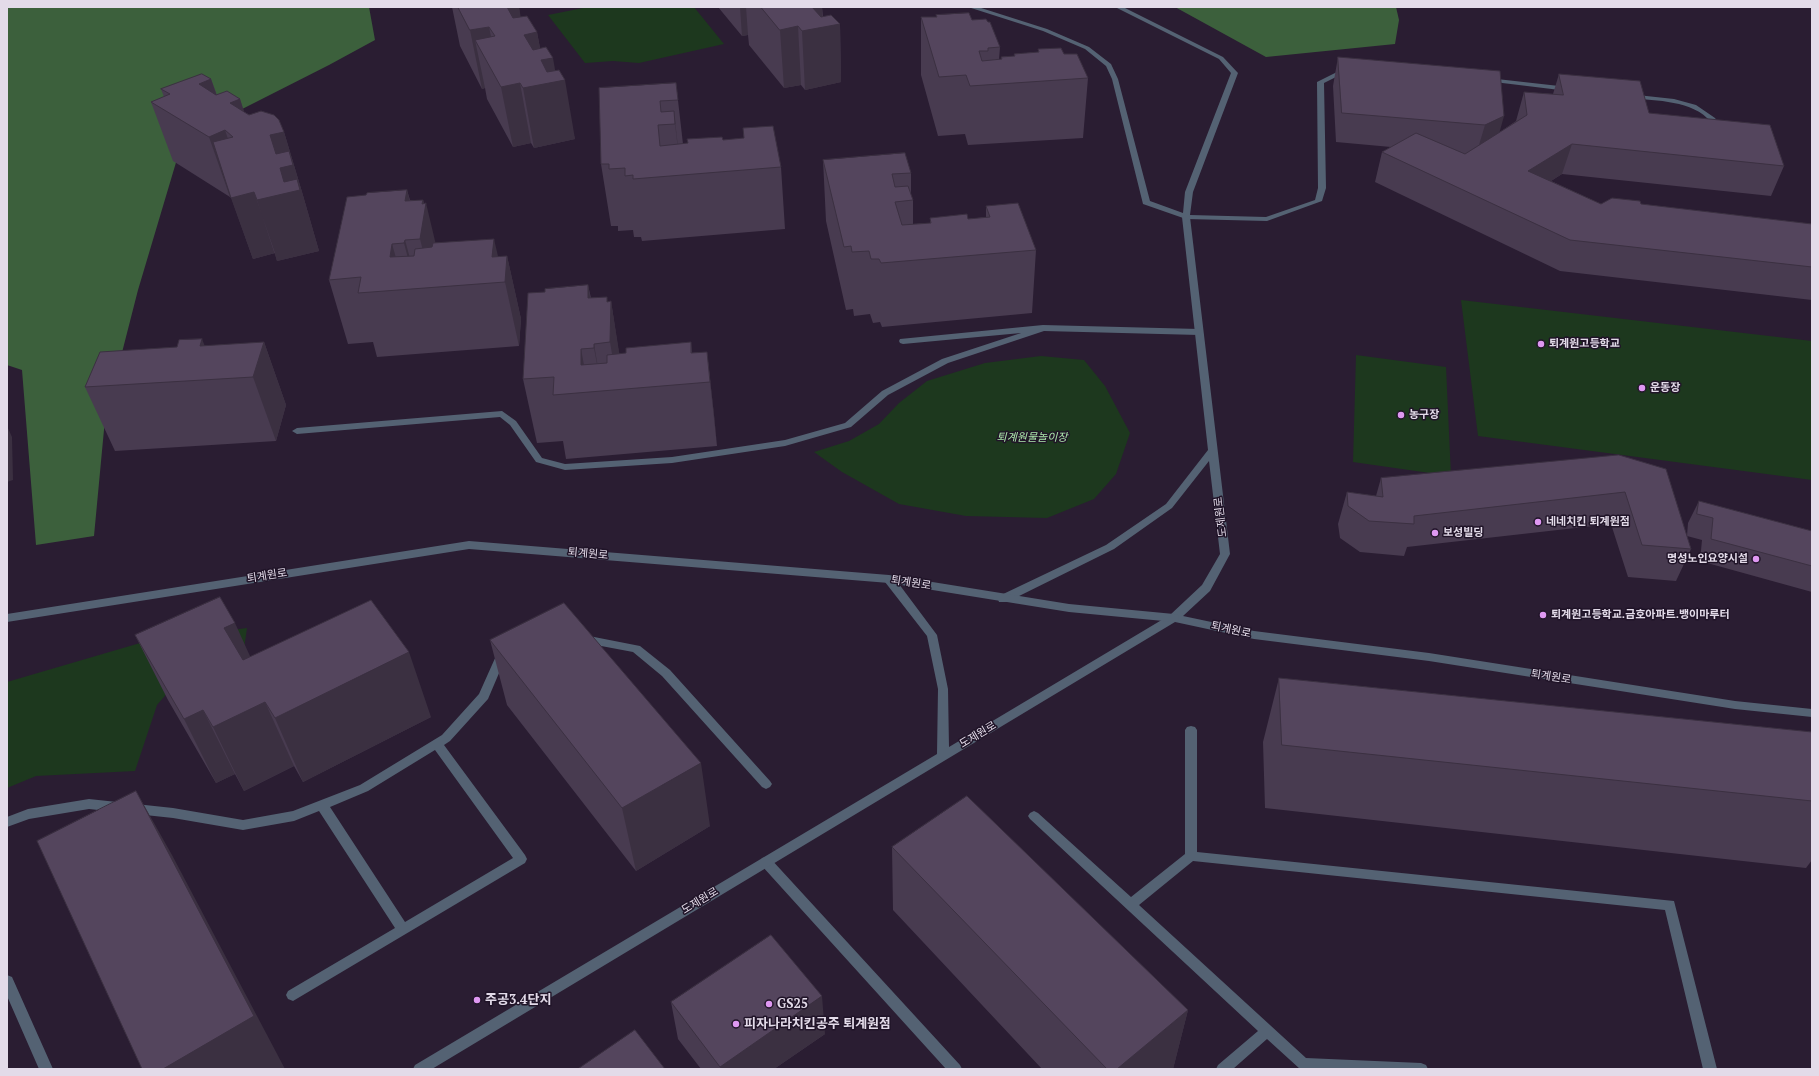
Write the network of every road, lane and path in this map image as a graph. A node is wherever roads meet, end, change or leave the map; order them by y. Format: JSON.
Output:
{"nodes":[{"id":1,"x":971,"y":7,"type":"edge"},
{"id":2,"x":1118,"y":7,"type":"edge"},
{"id":3,"x":1354,"y":72,"type":"edge"},
{"id":4,"x":1477,"y":78,"type":"edge"},
{"id":5,"x":1580,"y":90,"type":"edge"},
{"id":6,"x":1620,"y":94,"type":"edge"},
{"id":7,"x":1723,"y":140,"type":"edge"},
{"id":8,"x":1186,"y":217,"type":"junction"},
{"id":9,"x":1043,"y":328,"type":"junction"},
{"id":10,"x":1199,"y":332,"type":"junction"},
{"id":11,"x":903,"y":341,"type":"dead end"},
{"id":12,"x":296,"y":431,"type":"dead end"},
{"id":13,"x":1213,"y":450,"type":"junction"},
{"id":14,"x":889,"y":579,"type":"junction"},
{"id":15,"x":1004,"y":599,"type":"junction"},
{"id":16,"x":7,"y":618,"type":"edge"},
{"id":17,"x":1174,"y":618,"type":"junction"},
{"id":18,"x":572,"y":637,"type":"edge"},
{"id":19,"x":512,"y":649,"type":"edge"},
{"id":20,"x":1812,"y":713,"type":"edge"},
{"id":21,"x":1191,"y":730,"type":"dead end"},
{"id":22,"x":437,"y":744,"type":"junction"},
{"id":23,"x":943,"y":756,"type":"junction"},
{"id":24,"x":766,"y":784,"type":"dead end"},
{"id":25,"x":322,"y":805,"type":"junction"},
{"id":26,"x":1034,"y":816,"type":"dead end"},
{"id":27,"x":7,"y":822,"type":"edge"},
{"id":28,"x":1192,"y":856,"type":"junction"},
{"id":29,"x":766,"y":862,"type":"junction"},
{"id":30,"x":1130,"y":905,"type":"junction"},
{"id":31,"x":403,"y":930,"type":"junction"},
{"id":32,"x":7,"y":981,"type":"edge"},
{"id":33,"x":293,"y":995,"type":"dead end"},
{"id":34,"x":10,"y":997,"type":"edge"},
{"id":35,"x":1267,"y":1031,"type":"junction"},
{"id":36,"x":46,"y":1069,"type":"edge"},
{"id":37,"x":420,"y":1069,"type":"edge"},
{"id":38,"x":954,"y":1069,"type":"edge"},
{"id":39,"x":1223,"y":1069,"type":"edge"},
{"id":40,"x":1421,"y":1069,"type":"edge"},
{"id":41,"x":1710,"y":1069,"type":"edge"}],
"edges":[{"from":1,"to":8,"type":"street"},
{"from":2,"to":8,"type":"street","name":"도제원로"},
{"from":3,"to":8,"type":"street"},
{"from":4,"to":5,"type":"street"},
{"from":6,"to":7,"type":"street"},
{"from":8,"to":10,"type":"street","name":"도제원로"},
{"from":9,"to":10,"type":"street"},
{"from":9,"to":11,"type":"street"},
{"from":9,"to":12,"type":"street"},
{"from":10,"to":13,"type":"street","name":"도제원로"},
{"from":13,"to":15,"type":"street"},
{"from":13,"to":17,"type":"street","name":"도제원로"},
{"from":14,"to":15,"type":"street","name":"퇴계원로"},
{"from":14,"to":16,"type":"street","name":"퇴계원로"},
{"from":14,"to":23,"type":"street"},
{"from":15,"to":17,"type":"street","name":"퇴계원로"},
{"from":17,"to":20,"type":"street","name":"퇴계원로"},
{"from":17,"to":23,"type":"street","name":"도제원로"},
{"from":18,"to":24,"type":"street"},
{"from":19,"to":22,"type":"street"},
{"from":21,"to":28,"type":"street"},
{"from":22,"to":25,"type":"street"},
{"from":22,"to":31,"type":"street"},
{"from":23,"to":29,"type":"street","name":"도제원로"},
{"from":25,"to":27,"type":"street"},
{"from":25,"to":31,"type":"street"},
{"from":26,"to":30,"type":"street"},
{"from":28,"to":30,"type":"street"},
{"from":28,"to":41,"type":"street"},
{"from":29,"to":37,"type":"street","name":"도제원로"},
{"from":29,"to":38,"type":"street"},
{"from":30,"to":35,"type":"street"},
{"from":31,"to":33,"type":"street"},
{"from":32,"to":34,"type":"street"},
{"from":34,"to":36,"type":"street"},
{"from":35,"to":39,"type":"street"},
{"from":35,"to":40,"type":"street"}]}
